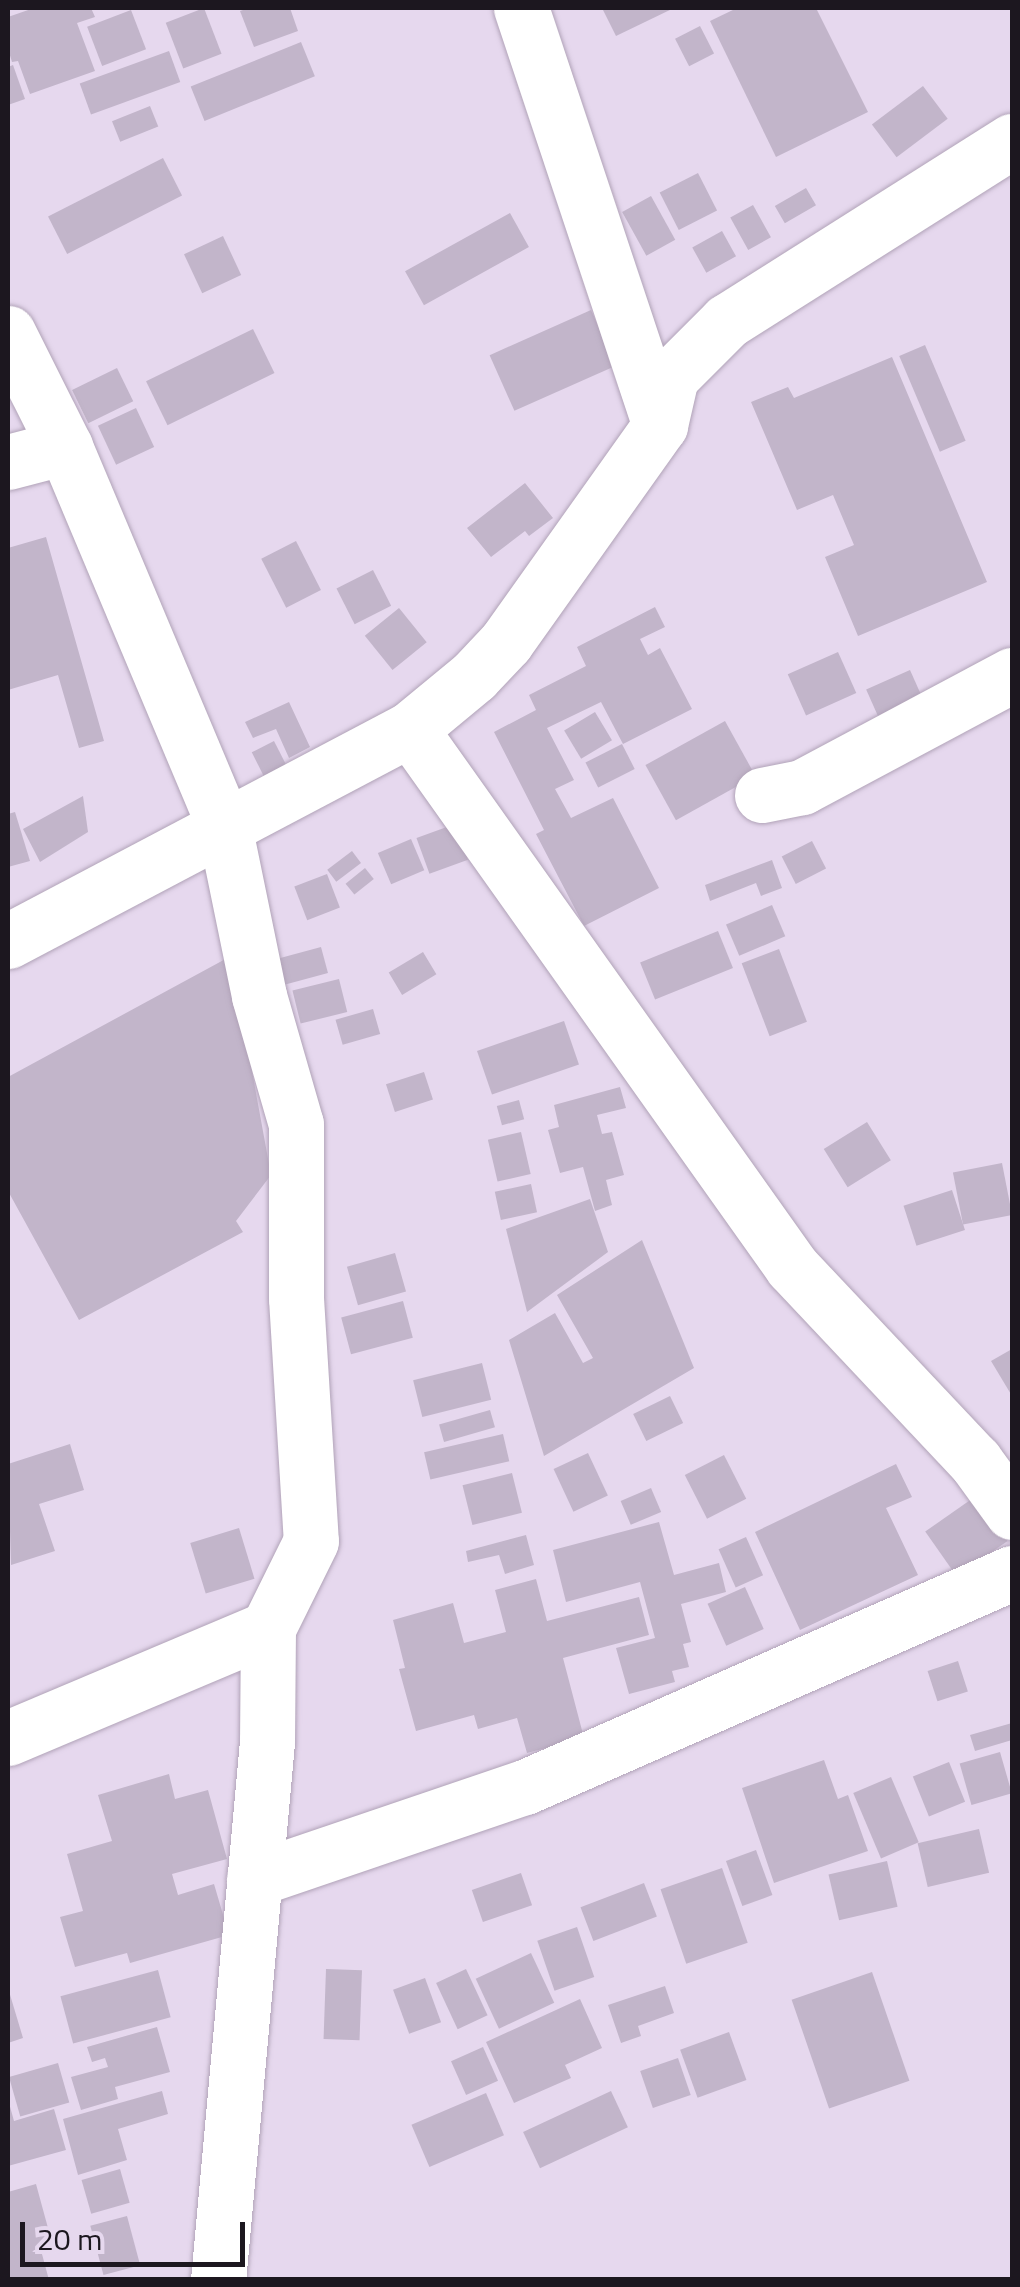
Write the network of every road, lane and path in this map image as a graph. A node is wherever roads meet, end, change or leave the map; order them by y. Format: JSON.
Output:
{"nodes":[{"id":1,"x":521,"y":8,"type":"edge"},
{"id":2,"x":1012,"y":141,"type":"edge"},
{"id":3,"x":8,"y":332,"type":"edge"},
{"id":4,"x":660,"y":425,"type":"junction"},
{"id":5,"x":65,"y":448,"type":"junction"},
{"id":6,"x":8,"y":462,"type":"edge"},
{"id":7,"x":1012,"y":675,"type":"edge"},
{"id":8,"x":410,"y":729,"type":"junction"},
{"id":9,"x":762,"y":795,"type":"dead end"},
{"id":10,"x":224,"y":825,"type":"junction"},
{"id":11,"x":8,"y":942,"type":"edge"},
{"id":12,"x":994,"y":1453,"type":"edge"},
{"id":13,"x":1012,"y":1512,"type":"edge"},
{"id":14,"x":1012,"y":1573,"type":"edge"},
{"id":15,"x":268,"y":1628,"type":"junction"},
{"id":16,"x":8,"y":1738,"type":"edge"},
{"id":17,"x":254,"y":1879,"type":"junction"},
{"id":18,"x":218,"y":2280,"type":"edge"}],
"edges":[{"from":1,"to":4,"type":"street"},
{"from":2,"to":4,"type":"street"},
{"from":3,"to":5,"type":"street"},
{"from":4,"to":8,"type":"street"},
{"from":5,"to":6,"type":"street"},
{"from":5,"to":10,"type":"street"},
{"from":7,"to":9,"type":"street"},
{"from":8,"to":10,"type":"street"},
{"from":8,"to":12,"type":"street"},
{"from":10,"to":11,"type":"street"},
{"from":10,"to":15,"type":"street"},
{"from":12,"to":13,"type":"street"},
{"from":14,"to":17,"type":"street"},
{"from":15,"to":16,"type":"street"},
{"from":15,"to":17,"type":"street"},
{"from":17,"to":18,"type":"street"}]}
